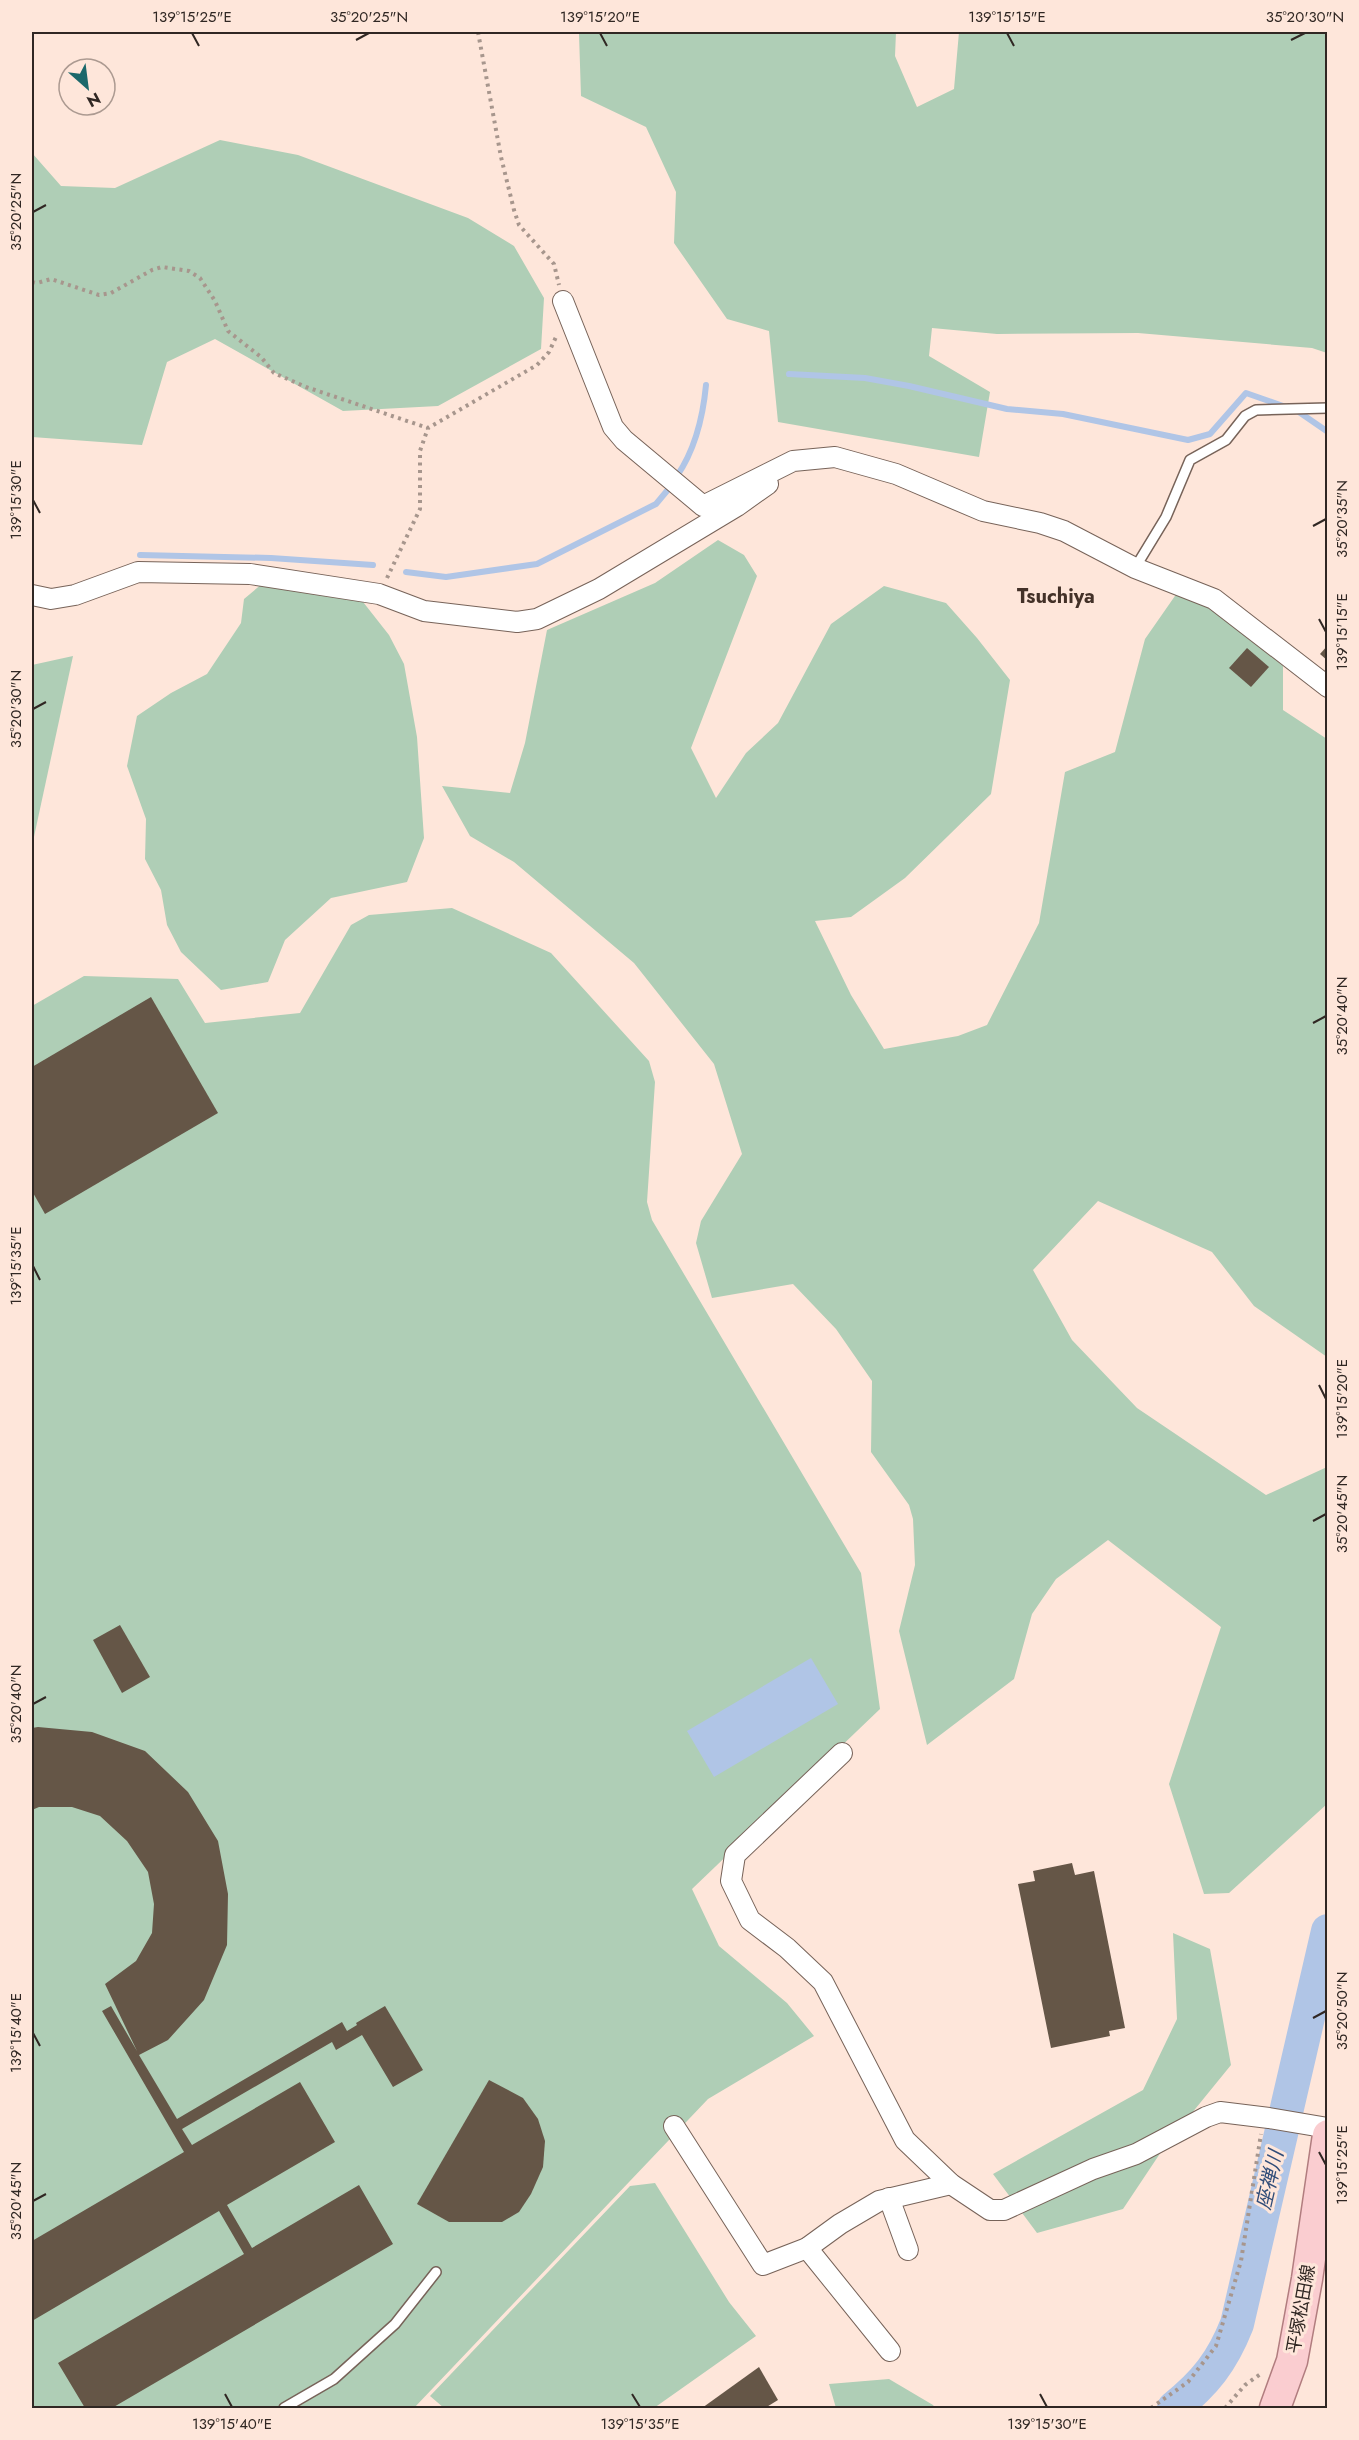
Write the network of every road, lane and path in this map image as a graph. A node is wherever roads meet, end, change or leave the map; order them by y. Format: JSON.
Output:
{"nodes":[{"id":1,"x":478,"y":32,"type":"edge"},
{"id":2,"x":32,"y":282,"type":"edge"},
{"id":3,"x":563,"y":301,"type":"junction"},
{"id":4,"x":1328,"y":408,"type":"edge"},
{"id":5,"x":428,"y":428,"type":"junction"},
{"id":6,"x":820,"y":458,"type":"junction"},
{"id":7,"x":1135,"y":567,"type":"junction"},
{"id":8,"x":379,"y":594,"type":"junction"},
{"id":9,"x":32,"y":595,"type":"edge"},
{"id":10,"x":1328,"y":687,"type":"edge"},
{"id":11,"x":842,"y":1754,"type":"dead end"},
{"id":12,"x":1266,"y":2117,"type":"junction"},
{"id":13,"x":674,"y":2126,"type":"dead end"},
{"id":14,"x":1328,"y":2128,"type":"edge"},
{"id":15,"x":1328,"y":2135,"type":"edge"},
{"id":16,"x":951,"y":2184,"type":"junction"},
{"id":17,"x":889,"y":2198,"type":"junction"},
{"id":18,"x":807,"y":2248,"type":"junction"},
{"id":19,"x":908,"y":2250,"type":"dead end"},
{"id":20,"x":436,"y":2272,"type":"dead end"},
{"id":21,"x":890,"y":2351,"type":"dead end"},
{"id":22,"x":1286,"y":2376,"type":"junction"},
{"id":23,"x":284,"y":2409,"type":"edge"},
{"id":24,"x":1151,"y":2409,"type":"edge"},
{"id":25,"x":1225,"y":2409,"type":"edge"},
{"id":26,"x":1275,"y":2409,"type":"edge"}],
"edges":[{"from":1,"to":3,"type":"path"},
{"from":2,"to":5,"type":"path"},
{"from":3,"to":5,"type":"path"},
{"from":3,"to":6,"type":"street"},
{"from":4,"to":7,"type":"lane"},
{"from":5,"to":8,"type":"path"},
{"from":6,"to":7,"type":"street"},
{"from":6,"to":8,"type":"street"},
{"from":7,"to":10,"type":"street"},
{"from":8,"to":9,"type":"street"},
{"from":11,"to":16,"type":"street"},
{"from":12,"to":14,"type":"street"},
{"from":12,"to":16,"type":"street"},
{"from":12,"to":24,"type":"path"},
{"from":13,"to":18,"type":"street"},
{"from":15,"to":22,"type":"main road","name":"平塚松田線"},
{"from":16,"to":17,"type":"street"},
{"from":17,"to":18,"type":"street"},
{"from":17,"to":19,"type":"street"},
{"from":18,"to":21,"type":"street"},
{"from":20,"to":23,"type":"lane"},
{"from":22,"to":25,"type":"path"},
{"from":22,"to":26,"type":"main road","name":"平塚松田線"}]}
